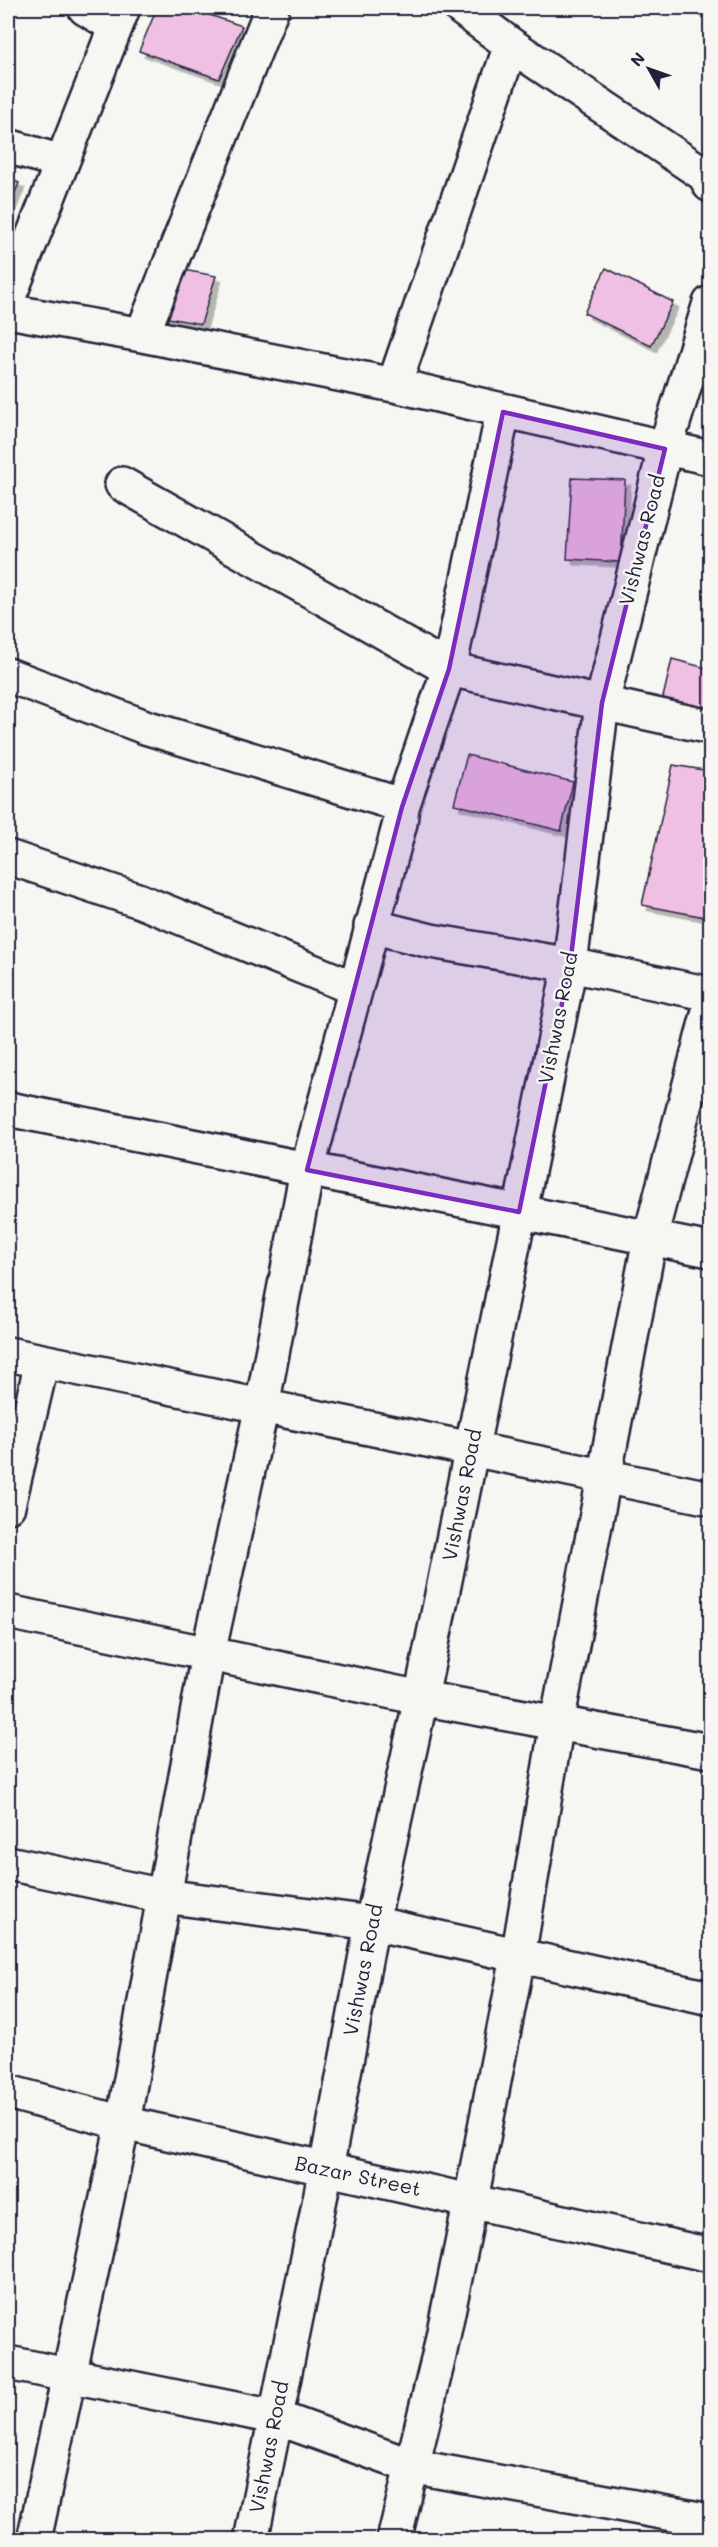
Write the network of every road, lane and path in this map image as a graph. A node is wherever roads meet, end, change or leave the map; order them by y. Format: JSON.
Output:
{"nodes":[{"id":1,"x":85,"y":8,"type":"edge"},
{"id":2,"x":272,"y":8,"type":"edge"},
{"id":3,"x":461,"y":8,"type":"edge"},
{"id":4,"x":119,"y":17,"type":"edge"},
{"id":5,"x":511,"y":45,"type":"junction"},
{"id":6,"x":8,"y":146,"type":"edge"},
{"id":7,"x":61,"y":162,"type":"junction"},
{"id":8,"x":711,"y":185,"type":"edge"},
{"id":9,"x":8,"y":299,"type":"edge"},
{"id":10,"x":711,"y":303,"type":"edge"},
{"id":11,"x":8,"y":311,"type":"edge"},
{"id":12,"x":142,"y":335,"type":"junction"},
{"id":13,"x":394,"y":386,"type":"junction"},
{"id":14,"x":503,"y":412,"type":"junction"},
{"id":15,"x":665,"y":449,"type":"junction"},
{"id":16,"x":711,"y":458,"type":"edge"},
{"id":17,"x":122,"y":484,"type":"dead end"},
{"id":18,"x":449,"y":669,"type":"junction"},
{"id":19,"x":8,"y":675,"type":"edge"},
{"id":20,"x":602,"y":703,"type":"junction"},
{"id":21,"x":711,"y":728,"type":"edge"},
{"id":22,"x":402,"y":807,"type":"junction"},
{"id":23,"x":8,"y":857,"type":"edge"},
{"id":24,"x":371,"y":926,"type":"junction"},
{"id":25,"x":570,"y":965,"type":"junction"},
{"id":26,"x":354,"y":988,"type":"junction"},
{"id":27,"x":711,"y":994,"type":"edge"},
{"id":28,"x":711,"y":1007,"type":"edge"},
{"id":29,"x":8,"y":1109,"type":"edge"},
{"id":30,"x":307,"y":1170,"type":"junction"},
{"id":31,"x":519,"y":1212,"type":"junction"},
{"id":32,"x":650,"y":1238,"type":"junction"},
{"id":33,"x":711,"y":1250,"type":"edge"},
{"id":34,"x":8,"y":1354,"type":"edge"},
{"id":35,"x":42,"y":1362,"type":"junction"},
{"id":36,"x":261,"y":1406,"type":"junction"},
{"id":37,"x":471,"y":1450,"type":"junction"},
{"id":38,"x":605,"y":1477,"type":"junction"},
{"id":39,"x":711,"y":1498,"type":"edge"},
{"id":40,"x":8,"y":1506,"type":"edge"},
{"id":41,"x":8,"y":1612,"type":"edge"},
{"id":42,"x":208,"y":1654,"type":"junction"},
{"id":43,"x":421,"y":1698,"type":"junction"},
{"id":44,"x":557,"y":1723,"type":"junction"},
{"id":45,"x":711,"y":1751,"type":"edge"},
{"id":46,"x":8,"y":1863,"type":"edge"},
{"id":47,"x":163,"y":1896,"type":"junction"},
{"id":48,"x":372,"y":1923,"type":"junction"},
{"id":49,"x":518,"y":1957,"type":"junction"},
{"id":50,"x":711,"y":1998,"type":"edge"},
{"id":51,"x":8,"y":2092,"type":"edge"},
{"id":52,"x":123,"y":2123,"type":"junction"},
{"id":53,"x":326,"y":2169,"type":"junction"},
{"id":54,"x":471,"y":2200,"type":"junction"},
{"id":55,"x":711,"y":2254,"type":"edge"},
{"id":56,"x":8,"y":2363,"type":"edge"},
{"id":57,"x":69,"y":2375,"type":"junction"},
{"id":58,"x":275,"y":2417,"type":"junction"},
{"id":59,"x":411,"y":2466,"type":"junction"},
{"id":60,"x":711,"y":2521,"type":"edge"},
{"id":61,"x":34,"y":2540,"type":"edge"},
{"id":62,"x":250,"y":2540,"type":"edge"},
{"id":63,"x":394,"y":2540,"type":"edge"}],
"edges":[{"from":1,"to":4,"type":"street"},
{"from":2,"to":12,"type":"street"},
{"from":3,"to":5,"type":"street"},
{"from":4,"to":7,"type":"street"},
{"from":5,"to":8,"type":"street"},
{"from":5,"to":13,"type":"street"},
{"from":6,"to":7,"type":"street"},
{"from":7,"to":9,"type":"street"},
{"from":10,"to":15,"type":"street","name":"Vishwas Road"},
{"from":11,"to":12,"type":"street"},
{"from":12,"to":13,"type":"street"},
{"from":13,"to":14,"type":"street"},
{"from":14,"to":15,"type":"street"},
{"from":14,"to":18,"type":"street"},
{"from":15,"to":16,"type":"street"},
{"from":15,"to":20,"type":"street","name":"Vishwas Road"},
{"from":17,"to":18,"type":"street"},
{"from":18,"to":20,"type":"street"},
{"from":18,"to":22,"type":"street"},
{"from":19,"to":22,"type":"street"},
{"from":20,"to":21,"type":"street"},
{"from":20,"to":25,"type":"street","name":"Vishwas Road"},
{"from":22,"to":24,"type":"street"},
{"from":23,"to":26,"type":"street"},
{"from":24,"to":25,"type":"street"},
{"from":24,"to":26,"type":"street"},
{"from":25,"to":27,"type":"street"},
{"from":25,"to":31,"type":"street","name":"Vishwas Road"},
{"from":26,"to":30,"type":"street"},
{"from":28,"to":32,"type":"street"},
{"from":29,"to":30,"type":"street"},
{"from":30,"to":31,"type":"street"},
{"from":30,"to":36,"type":"street"},
{"from":31,"to":32,"type":"street"},
{"from":31,"to":37,"type":"street","name":"Vishwas Road"},
{"from":32,"to":33,"type":"street"},
{"from":32,"to":38,"type":"street"},
{"from":34,"to":35,"type":"street"},
{"from":35,"to":36,"type":"street"},
{"from":35,"to":40,"type":"street"},
{"from":36,"to":37,"type":"street"},
{"from":36,"to":42,"type":"street"},
{"from":37,"to":38,"type":"street"},
{"from":37,"to":43,"type":"street","name":"Vishwas Road"},
{"from":38,"to":39,"type":"street"},
{"from":38,"to":44,"type":"street"},
{"from":41,"to":42,"type":"street"},
{"from":42,"to":43,"type":"street"},
{"from":42,"to":47,"type":"street"},
{"from":43,"to":44,"type":"street"},
{"from":43,"to":48,"type":"street","name":"Vishwas Road"},
{"from":44,"to":45,"type":"street"},
{"from":44,"to":49,"type":"street"},
{"from":46,"to":47,"type":"street"},
{"from":47,"to":48,"type":"street"},
{"from":47,"to":52,"type":"street"},
{"from":48,"to":49,"type":"street"},
{"from":48,"to":53,"type":"street","name":"Vishwas Road"},
{"from":49,"to":50,"type":"street"},
{"from":49,"to":54,"type":"street"},
{"from":51,"to":52,"type":"street","name":"Bazar Street"},
{"from":52,"to":53,"type":"street","name":"Bazar Street"},
{"from":52,"to":57,"type":"street"},
{"from":53,"to":54,"type":"street","name":"Bazar Street"},
{"from":53,"to":58,"type":"street","name":"Vishwas Road"},
{"from":54,"to":55,"type":"street","name":"Bazar Street"},
{"from":54,"to":59,"type":"street"},
{"from":56,"to":57,"type":"street"},
{"from":57,"to":58,"type":"street"},
{"from":57,"to":61,"type":"street"},
{"from":58,"to":59,"type":"street"},
{"from":58,"to":62,"type":"street","name":"Vishwas Road"},
{"from":59,"to":60,"type":"street"},
{"from":59,"to":63,"type":"street"}]}
